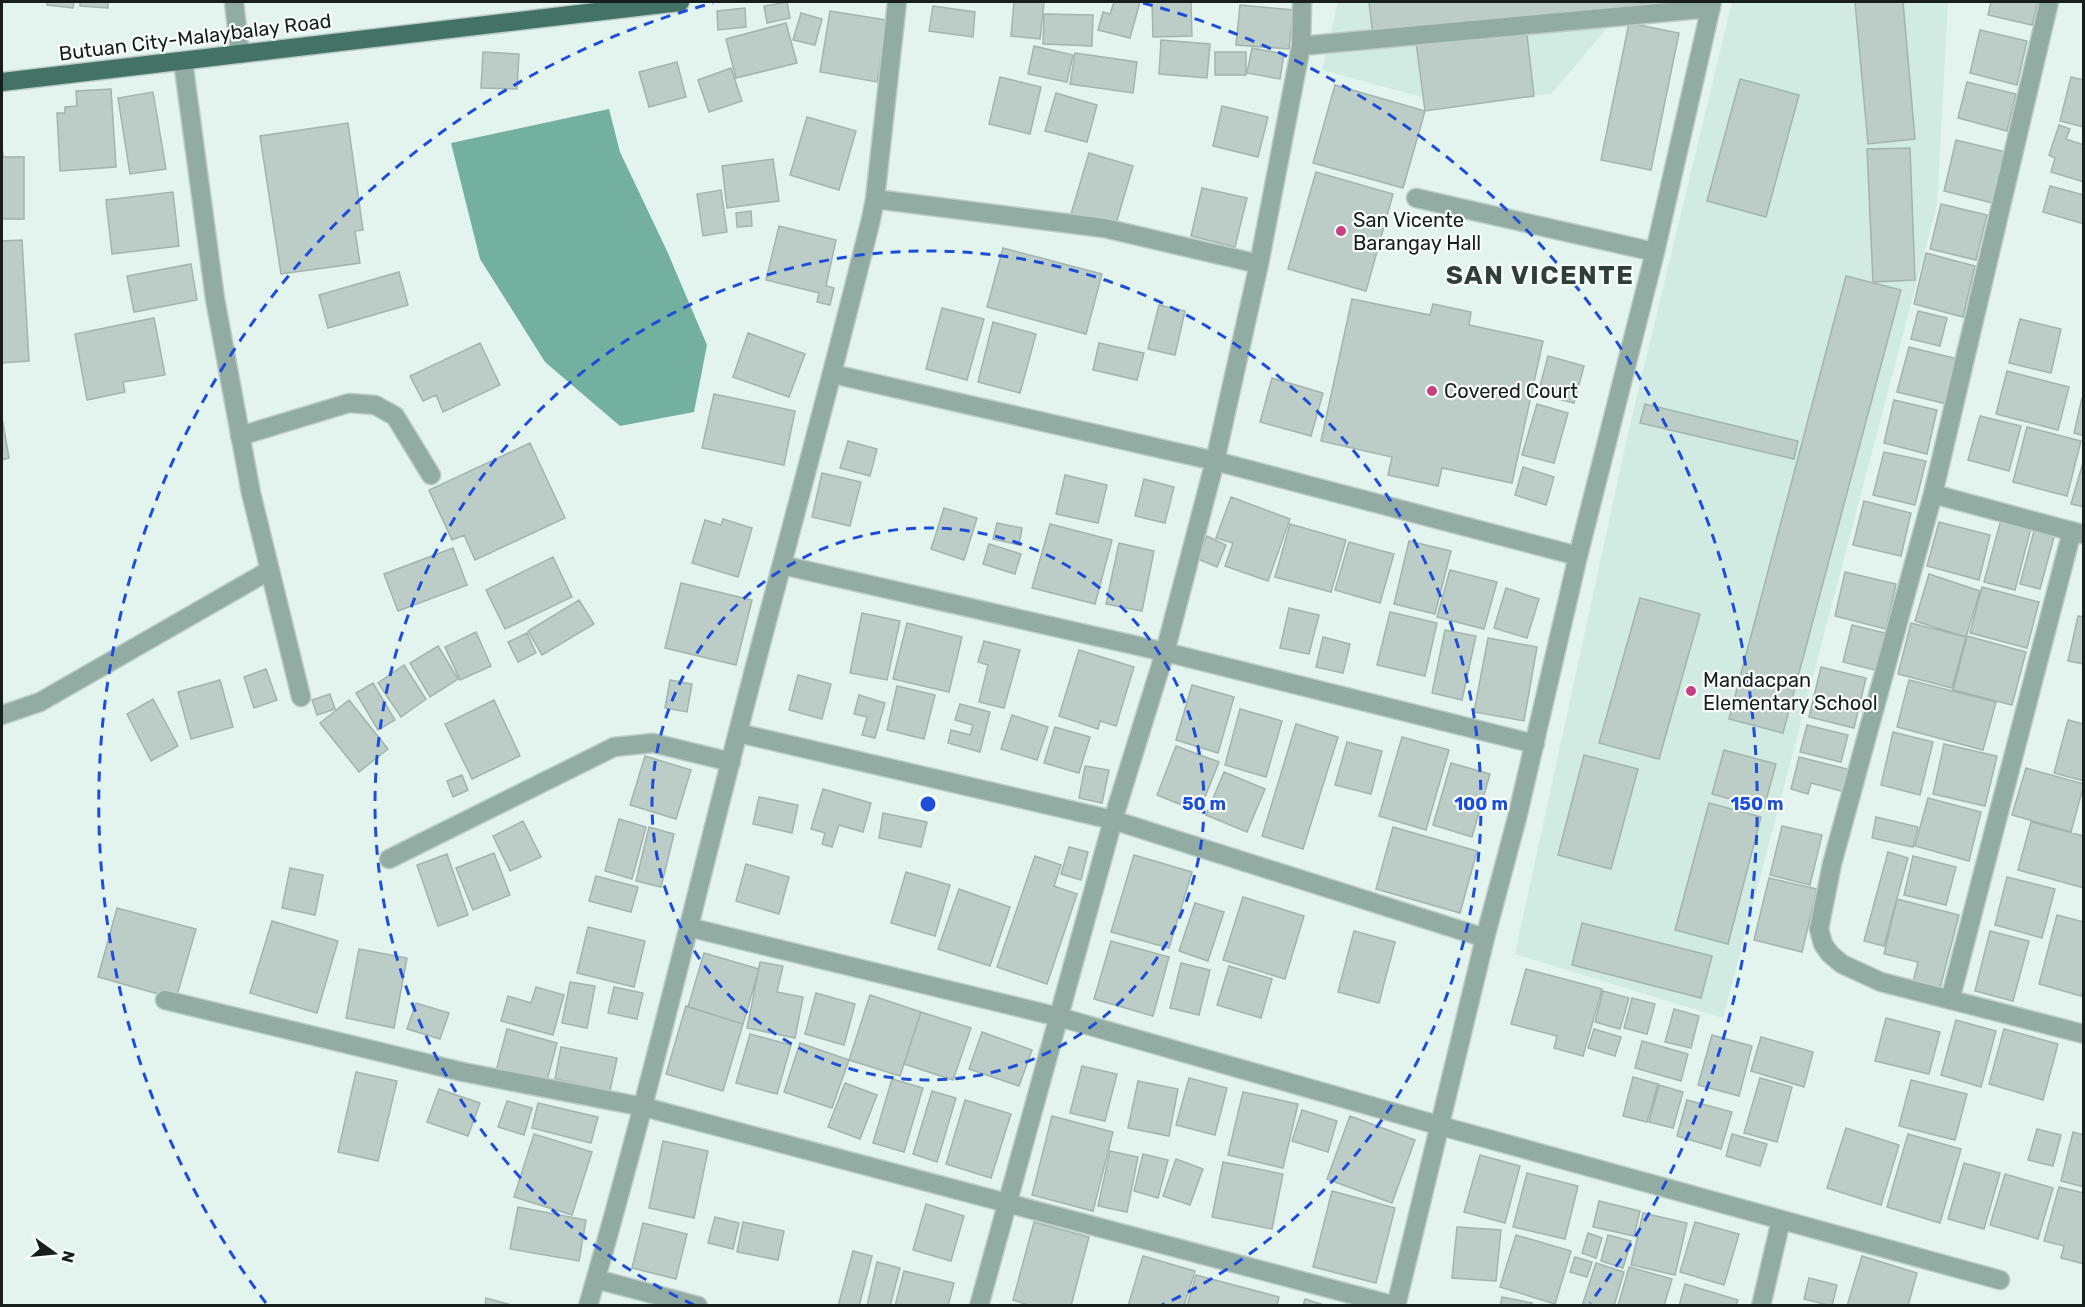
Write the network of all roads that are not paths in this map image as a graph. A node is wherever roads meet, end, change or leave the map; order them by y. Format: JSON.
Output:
{"nodes":[{"id":1,"x":234,"y":2,"type":"edge"},
{"id":2,"x":680,"y":2,"type":"edge"},
{"id":3,"x":897,"y":2,"type":"edge"},
{"id":4,"x":1302,"y":2,"type":"edge"},
{"id":5,"x":2049,"y":2,"type":"edge"},
{"id":6,"x":1712,"y":5,"type":"edge"},
{"id":7,"x":1301,"y":46,"type":"junction"},
{"id":8,"x":240,"y":54,"type":"junction"},
{"id":9,"x":183,"y":61,"type":"junction"},
{"id":10,"x":2,"y":82,"type":"edge"},
{"id":11,"x":1416,"y":198,"type":"dead end"},
{"id":12,"x":875,"y":200,"type":"junction"},
{"id":13,"x":1655,"y":252,"type":"junction"},
{"id":14,"x":1259,"y":264,"type":"junction"},
{"id":15,"x":833,"y":374,"type":"junction"},
{"id":16,"x":240,"y":436,"type":"junction"},
{"id":17,"x":1215,"y":461,"type":"junction"},
{"id":18,"x":431,"y":475,"type":"dead end"},
{"id":19,"x":1933,"y":494,"type":"junction"},
{"id":20,"x":2078,"y":532,"type":"edge"},
{"id":21,"x":1578,"y":556,"type":"junction"},
{"id":22,"x":782,"y":565,"type":"junction"},
{"id":23,"x":270,"y":570,"type":"junction"},
{"id":24,"x":1165,"y":652,"type":"junction"},
{"id":25,"x":302,"y":697,"type":"dead end"},
{"id":26,"x":2,"y":715,"type":"edge"},
{"id":27,"x":738,"y":733,"type":"junction"},
{"id":28,"x":1535,"y":744,"type":"junction"},
{"id":29,"x":731,"y":762,"type":"junction"},
{"id":30,"x":1113,"y":820,"type":"junction"},
{"id":31,"x":389,"y":859,"type":"dead end"},
{"id":32,"x":688,"y":927,"type":"junction"},
{"id":33,"x":1485,"y":938,"type":"junction"},
{"id":34,"x":165,"y":1000,"type":"dead end"},
{"id":35,"x":1950,"y":1000,"type":"junction"},
{"id":36,"x":1059,"y":1017,"type":"junction"},
{"id":37,"x":2084,"y":1034,"type":"edge"},
{"id":38,"x":644,"y":1107,"type":"junction"},
{"id":39,"x":1441,"y":1126,"type":"junction"},
{"id":40,"x":1007,"y":1203,"type":"junction"},
{"id":41,"x":1780,"y":1220,"type":"junction"},
{"id":42,"x":596,"y":1279,"type":"junction"},
{"id":43,"x":2000,"y":1280,"type":"dead end"},
{"id":44,"x":588,"y":1305,"type":"edge"},
{"id":45,"x":698,"y":1305,"type":"edge"},
{"id":46,"x":979,"y":1305,"type":"edge"},
{"id":47,"x":1396,"y":1305,"type":"edge"},
{"id":48,"x":1761,"y":1305,"type":"edge"}],
"edges":[{"from":1,"to":8,"type":"street"},
{"from":2,"to":8,"type":"main road","name":"Butuan City-Malaybalay Road"},
{"from":3,"to":12,"type":"street"},
{"from":4,"to":7,"type":"street"},
{"from":5,"to":19,"type":"street"},
{"from":6,"to":7,"type":"street"},
{"from":6,"to":13,"type":"street"},
{"from":7,"to":14,"type":"street"},
{"from":8,"to":9,"type":"main road","name":"Butuan City-Malaybalay Road"},
{"from":9,"to":10,"type":"main road","name":"Butuan City-Malaybalay Road"},
{"from":9,"to":16,"type":"street"},
{"from":11,"to":13,"type":"street"},
{"from":12,"to":14,"type":"street"},
{"from":12,"to":15,"type":"street"},
{"from":13,"to":21,"type":"street"},
{"from":14,"to":17,"type":"street"},
{"from":15,"to":17,"type":"street"},
{"from":15,"to":22,"type":"street"},
{"from":16,"to":18,"type":"street"},
{"from":16,"to":23,"type":"street"},
{"from":17,"to":21,"type":"street"},
{"from":17,"to":24,"type":"street"},
{"from":19,"to":20,"type":"street"},
{"from":19,"to":35,"type":"street"},
{"from":20,"to":35,"type":"street"},
{"from":21,"to":28,"type":"street"},
{"from":22,"to":24,"type":"street"},
{"from":22,"to":27,"type":"street"},
{"from":23,"to":25,"type":"street"},
{"from":23,"to":26,"type":"street"},
{"from":24,"to":28,"type":"street"},
{"from":24,"to":30,"type":"street"},
{"from":27,"to":29,"type":"street"},
{"from":27,"to":30,"type":"street"},
{"from":28,"to":33,"type":"street"},
{"from":29,"to":31,"type":"street"},
{"from":29,"to":32,"type":"street"},
{"from":30,"to":33,"type":"street"},
{"from":30,"to":36,"type":"street"},
{"from":32,"to":36,"type":"street"},
{"from":32,"to":38,"type":"street"},
{"from":33,"to":39,"type":"street"},
{"from":34,"to":38,"type":"street"},
{"from":35,"to":37,"type":"street"},
{"from":36,"to":39,"type":"street"},
{"from":36,"to":40,"type":"street"},
{"from":38,"to":40,"type":"street"},
{"from":38,"to":42,"type":"street"},
{"from":39,"to":41,"type":"street"},
{"from":39,"to":47,"type":"street"},
{"from":40,"to":46,"type":"street"},
{"from":40,"to":47,"type":"street"},
{"from":41,"to":43,"type":"street"},
{"from":41,"to":48,"type":"street"},
{"from":42,"to":44,"type":"street"},
{"from":42,"to":45,"type":"street"}]}
